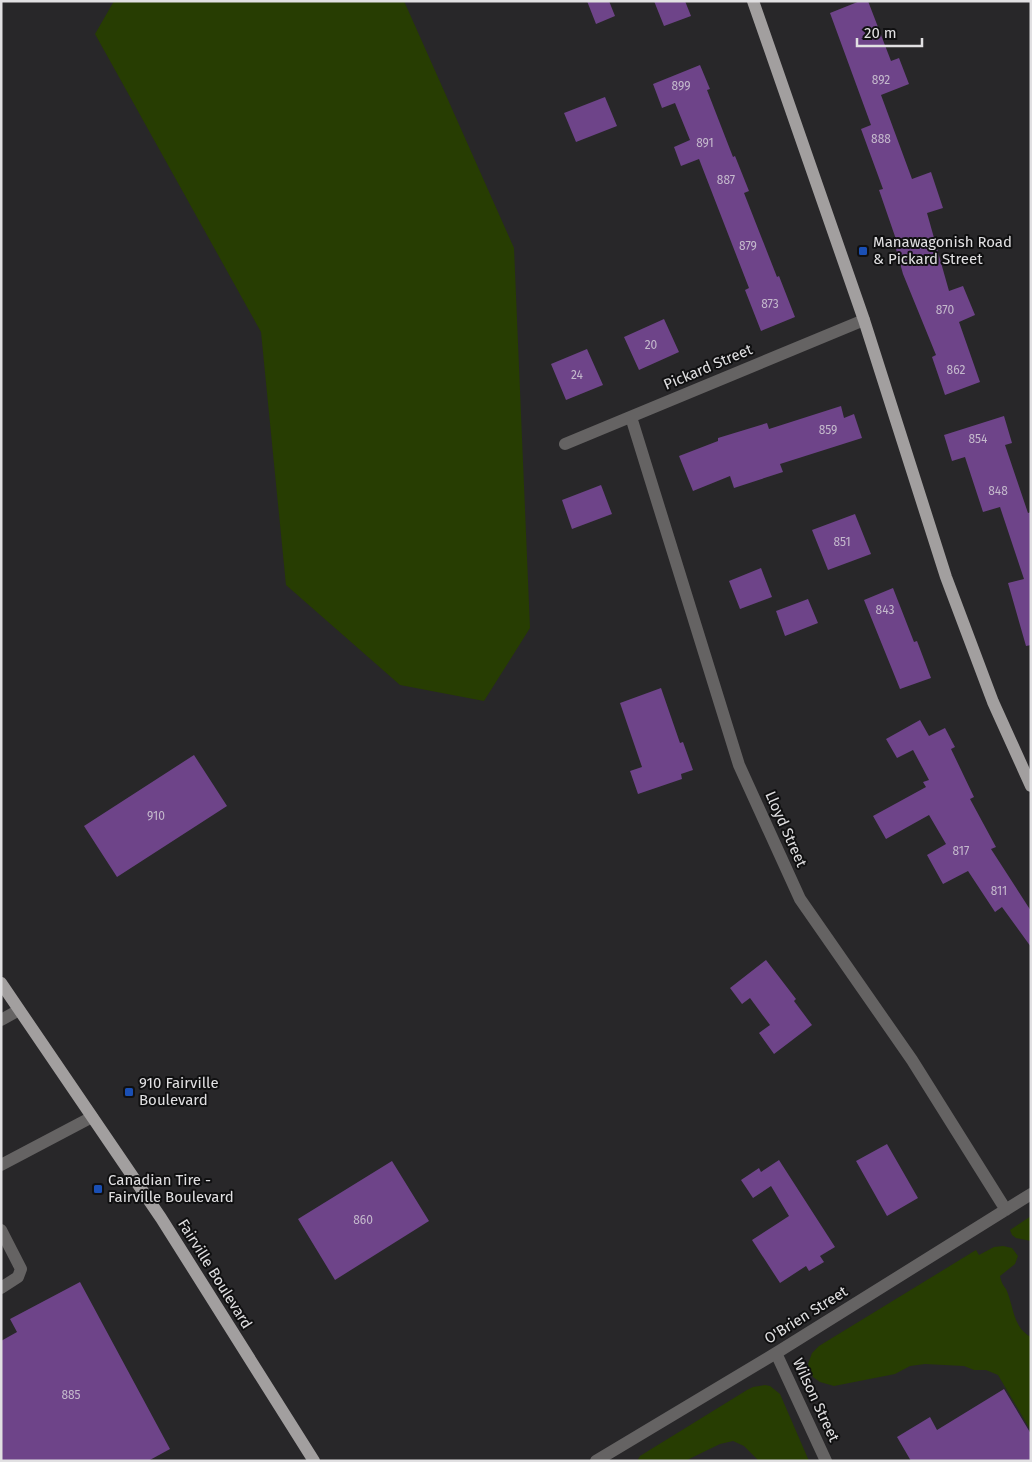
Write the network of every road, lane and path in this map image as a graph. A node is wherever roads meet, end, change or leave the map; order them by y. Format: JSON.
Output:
{"nodes":[{"id":1,"x":753,"y":1,"type":"edge"},
{"id":2,"x":864,"y":320,"type":"junction"},
{"id":3,"x":631,"y":417,"type":"junction"},
{"id":4,"x":565,"y":444,"type":"dead end"},
{"id":5,"x":1031,"y":786,"type":"edge"},
{"id":6,"x":1,"y":983,"type":"edge"},
{"id":7,"x":19,"y":1010,"type":"junction"},
{"id":8,"x":1,"y":1020,"type":"edge"},
{"id":9,"x":92,"y":1117,"type":"junction"},
{"id":10,"x":1,"y":1165,"type":"edge"},
{"id":11,"x":1031,"y":1194,"type":"edge"},
{"id":12,"x":1006,"y":1210,"type":"junction"},
{"id":13,"x":1,"y":1230,"type":"edge"},
{"id":14,"x":1,"y":1288,"type":"edge"},
{"id":15,"x":776,"y":1352,"type":"junction"},
{"id":16,"x":314,"y":1461,"type":"edge"},
{"id":17,"x":596,"y":1461,"type":"edge"},
{"id":18,"x":826,"y":1461,"type":"edge"}],
"edges":[{"from":1,"to":2,"type":"main road"},
{"from":2,"to":3,"type":"street","name":"Pickard Street"},
{"from":2,"to":5,"type":"main road"},
{"from":3,"to":4,"type":"street","name":"Pickard Street"},
{"from":3,"to":12,"type":"street","name":"Lloyd Street"},
{"from":6,"to":7,"type":"main road","name":"Fairville Boulevard"},
{"from":7,"to":8,"type":"street"},
{"from":7,"to":9,"type":"main road","name":"Fairville Boulevard"},
{"from":9,"to":10,"type":"street"},
{"from":9,"to":16,"type":"main road","name":"Fairville Boulevard"},
{"from":11,"to":12,"type":"street","name":"O'Brien Street"},
{"from":12,"to":15,"type":"street","name":"O'Brien Street"},
{"from":13,"to":14,"type":"street"},
{"from":15,"to":17,"type":"street","name":"O'Brien Street"},
{"from":15,"to":18,"type":"street","name":"Wilson Street"}]}
